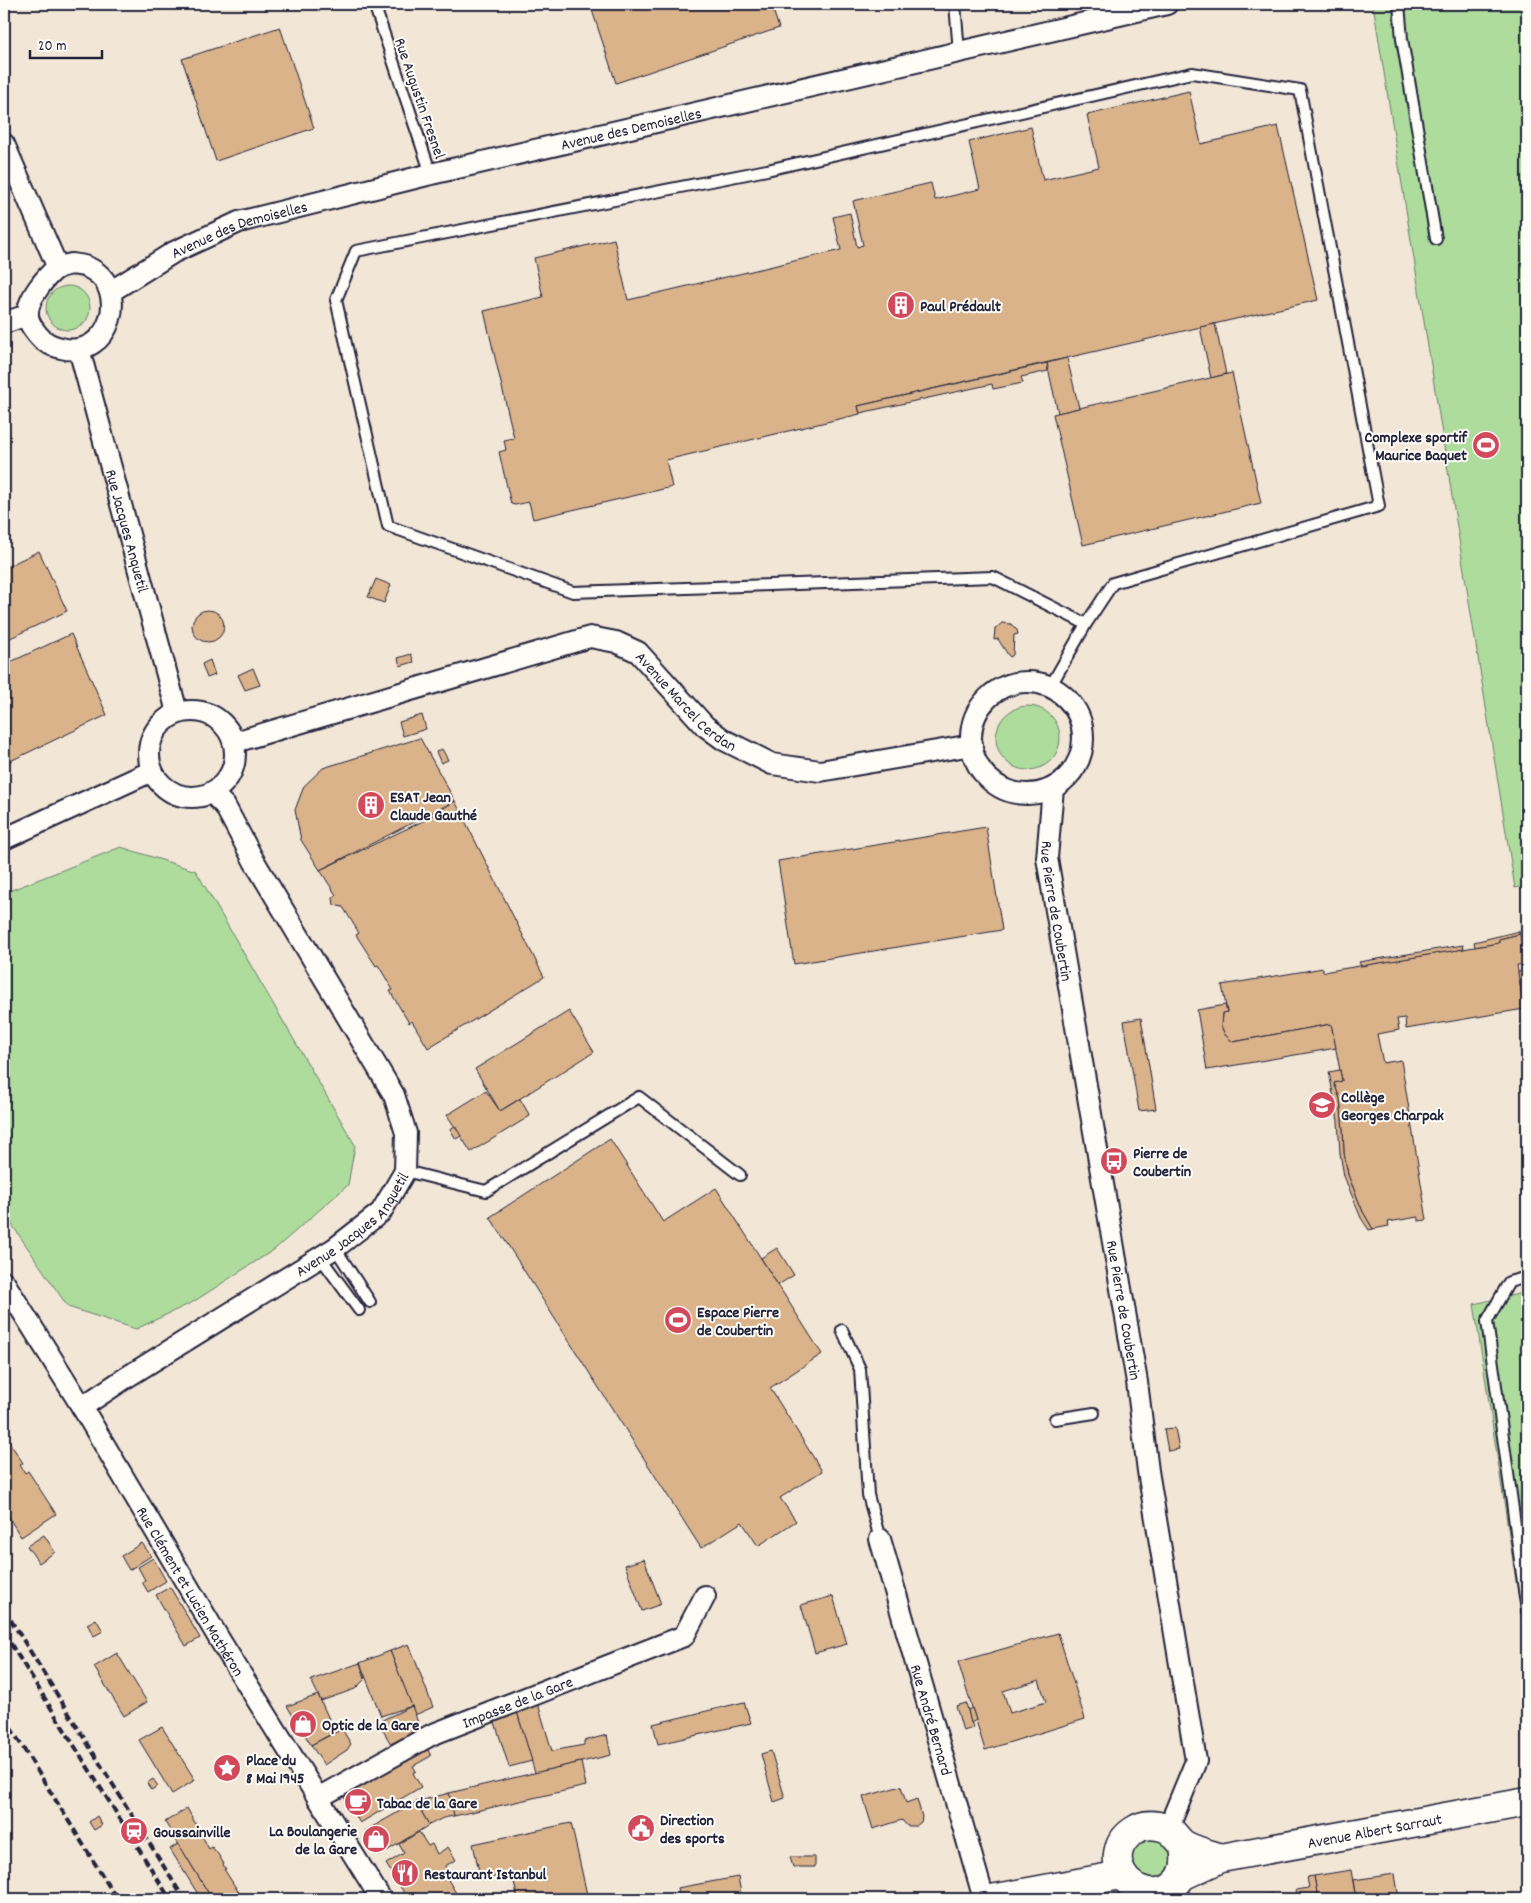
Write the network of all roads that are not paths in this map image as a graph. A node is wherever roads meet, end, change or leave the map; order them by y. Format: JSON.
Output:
{"nodes":[{"id":1,"x":374,"y":4,"type":"edge"},
{"id":2,"x":955,"y":4,"type":"edge"},
{"id":3,"x":1167,"y":4,"type":"edge"},
{"id":4,"x":1399,"y":4,"type":"edge"},
{"id":5,"x":959,"y":52,"type":"junction"},
{"id":6,"x":4,"y":144,"type":"edge"},
{"id":7,"x":431,"y":174,"type":"junction"},
{"id":8,"x":1436,"y":239,"type":"dead end"},
{"id":9,"x":58,"y":268,"type":"junction"},
{"id":10,"x":110,"y":292,"type":"junction"},
{"id":11,"x":27,"y":315,"type":"junction"},
{"id":12,"x":4,"y":323,"type":"edge"},
{"id":13,"x":79,"y":349,"type":"junction"},
{"id":14,"x":1086,"y":624,"type":"junction"},
{"id":15,"x":1050,"y":687,"type":"junction"},
{"id":16,"x":177,"y":712,"type":"junction"},
{"id":17,"x":235,"y":742,"type":"junction"},
{"id":18,"x":972,"y":745,"type":"junction"},
{"id":19,"x":152,"y":771,"type":"junction"},
{"id":20,"x":1053,"y":788,"type":"junction"},
{"id":21,"x":212,"y":793,"type":"junction"},
{"id":22,"x":4,"y":838,"type":"edge"},
{"id":23,"x":405,"y":1171,"type":"junction"},
{"id":24,"x":740,"y":1175,"type":"dead end"},
{"id":25,"x":327,"y":1252,"type":"junction"},
{"id":26,"x":1527,"y":1277,"type":"edge"},
{"id":27,"x":4,"y":1282,"type":"edge"},
{"id":28,"x":370,"y":1302,"type":"dead end"},
{"id":29,"x":359,"y":1310,"type":"dead end"},
{"id":30,"x":842,"y":1330,"type":"dead end"},
{"id":31,"x":82,"y":1407,"type":"junction"},
{"id":32,"x":1094,"y":1413,"type":"dead end"},
{"id":33,"x":1056,"y":1419,"type":"dead end"},
{"id":34,"x":880,"y":1539,"type":"joint"},
{"id":35,"x":704,"y":1596,"type":"dead end"},
{"id":36,"x":1527,"y":1611,"type":"edge"},
{"id":37,"x":318,"y":1798,"type":"junction"},
{"id":38,"x":1527,"y":1802,"type":"edge"},
{"id":39,"x":1175,"y":1836,"type":"junction"},
{"id":40,"x":1221,"y":1858,"type":"junction"},
{"id":41,"x":1182,"y":1876,"type":"junction"},
{"id":42,"x":1138,"y":1890,"type":"edge"},
{"id":43,"x":1081,"y":1892,"type":"edge"},
{"id":44,"x":382,"y":1899,"type":"edge"},
{"id":45,"x":984,"y":1899,"type":"edge"},
{"id":46,"x":991,"y":1899,"type":"edge"}],
"edges":[{"from":1,"to":7,"type":"lane","name":"Rue Augustin Fresnel"},
{"from":2,"to":5,"type":"lane"},
{"from":3,"to":5,"type":"street","name":"Avenue des Demoiselles"},
{"from":4,"to":8,"type":"lane"},
{"from":5,"to":7,"type":"street","name":"Avenue des Demoiselles"},
{"from":6,"to":9,"type":"street"},
{"from":7,"to":10,"type":"street","name":"Avenue des Demoiselles"},
{"from":9,"to":10,"type":"street"},
{"from":9,"to":11,"type":"street"},
{"from":10,"to":13,"type":"street"},
{"from":11,"to":12,"type":"street"},
{"from":11,"to":13,"type":"street"},
{"from":13,"to":16,"type":"street","name":"Rue Jacques Anquetil"},
{"from":14,"to":14,"type":"lane"},
{"from":14,"to":15,"type":"lane"},
{"from":15,"to":18,"type":"street"},
{"from":15,"to":20,"type":"street"},
{"from":16,"to":17,"type":"street"},
{"from":16,"to":19,"type":"street"},
{"from":17,"to":18,"type":"street","name":"Avenue Marcel Cerdan"},
{"from":17,"to":21,"type":"street"},
{"from":18,"to":20,"type":"street"},
{"from":19,"to":21,"type":"street"},
{"from":19,"to":22,"type":"street"},
{"from":20,"to":39,"type":"street","name":"Rue Pierre de Coubertin"},
{"from":21,"to":23,"type":"street","name":"Avenue Jacques Anquetil"},
{"from":23,"to":24,"type":"lane"},
{"from":23,"to":25,"type":"street","name":"Avenue Jacques Anquetil"},
{"from":25,"to":28,"type":"lane"},
{"from":25,"to":29,"type":"lane"},
{"from":25,"to":31,"type":"street","name":"Avenue Jacques Anquetil"},
{"from":26,"to":36,"type":"lane"},
{"from":27,"to":31,"type":"street","name":"Rue Clément et Lucien Mathéron"},
{"from":30,"to":34,"type":"lane"},
{"from":31,"to":37,"type":"street","name":"Rue Clément et Lucien Mathéron"},
{"from":32,"to":33,"type":"lane"},
{"from":34,"to":45,"type":"street","name":"Rue André Bernard"},
{"from":35,"to":37,"type":"street","name":"Impasse de la Gare"},
{"from":37,"to":44,"type":"street","name":"Rue Clément et Lucien Mathéron"},
{"from":38,"to":40,"type":"street","name":"Avenue Albert Sarraut"},
{"from":39,"to":40,"type":"street"},
{"from":39,"to":41,"type":"street"},
{"from":39,"to":42,"type":"street"},
{"from":40,"to":41,"type":"street","name":"Avenue Albert Sarraut"},
{"from":41,"to":42,"type":"street","name":"Avenue Albert Sarraut"},
{"from":42,"to":43,"type":"street","name":"Avenue Albert Sarraut"},
{"from":43,"to":46,"type":"street","name":"Avenue Albert Sarraut"}]}
